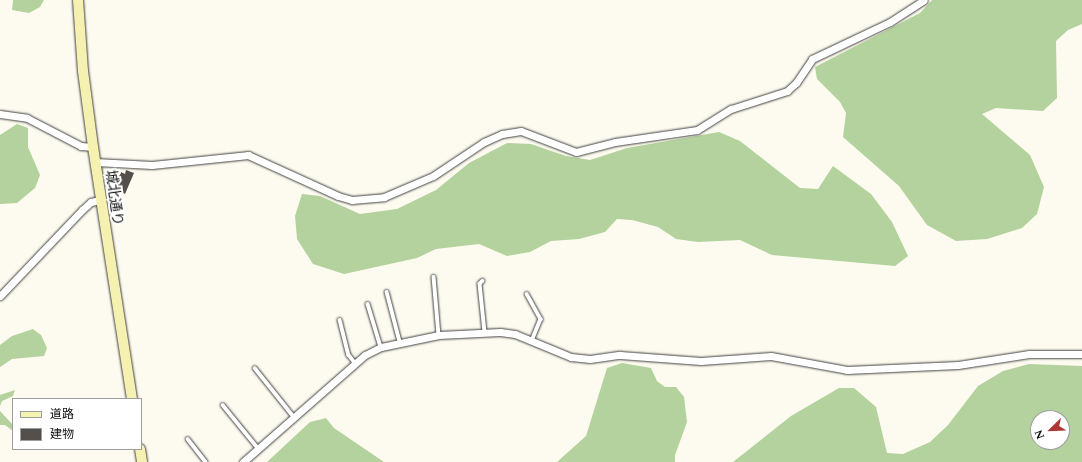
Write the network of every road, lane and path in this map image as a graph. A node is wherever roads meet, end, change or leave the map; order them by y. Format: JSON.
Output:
{"nodes":[{"id":1,"x":78,"y":0,"type":"edge"},
{"id":2,"x":924,"y":0,"type":"edge"},
{"id":3,"x":0,"y":114,"type":"edge"},
{"id":4,"x":93,"y":147,"type":"junction"},
{"id":5,"x":95,"y":162,"type":"junction"},
{"id":6,"x":100,"y":200,"type":"junction"},
{"id":7,"x":434,"y":277,"type":"dead end"},
{"id":8,"x":483,"y":281,"type":"dead end"},
{"id":9,"x":388,"y":292,"type":"dead end"},
{"id":10,"x":527,"y":294,"type":"dead end"},
{"id":11,"x":0,"y":296,"type":"edge"},
{"id":12,"x":368,"y":304,"type":"dead end"},
{"id":13,"x":340,"y":320,"type":"dead end"},
{"id":14,"x":485,"y":333,"type":"junction"},
{"id":15,"x":439,"y":335,"type":"junction"},
{"id":16,"x":532,"y":341,"type":"junction"},
{"id":17,"x":400,"y":342,"type":"junction"},
{"id":18,"x":381,"y":347,"type":"junction"},
{"id":19,"x":1082,"y":354,"type":"edge"},
{"id":20,"x":355,"y":363,"type":"junction"},
{"id":21,"x":255,"y":368,"type":"dead end"},
{"id":22,"x":132,"y":398,"type":"edge"},
{"id":23,"x":223,"y":405,"type":"dead end"},
{"id":24,"x":294,"y":417,"type":"junction"},
{"id":25,"x":188,"y":439,"type":"dead end"},
{"id":26,"x":258,"y":448,"type":"junction"},
{"id":27,"x":140,"y":450,"type":"edge"},
{"id":28,"x":142,"y":462,"type":"edge"},
{"id":29,"x":206,"y":462,"type":"edge"},
{"id":30,"x":243,"y":462,"type":"edge"}],
"edges":[{"from":1,"to":4,"type":"street","name":"城北通り"},
{"from":2,"to":5,"type":"street"},
{"from":3,"to":4,"type":"street"},
{"from":4,"to":5,"type":"street","name":"城北通り"},
{"from":5,"to":6,"type":"street","name":"城北通り"},
{"from":6,"to":11,"type":"street"},
{"from":6,"to":22,"type":"street","name":"城北通り"},
{"from":7,"to":15,"type":"lane"},
{"from":8,"to":14,"type":"lane"},
{"from":9,"to":17,"type":"lane"},
{"from":10,"to":16,"type":"lane"},
{"from":12,"to":18,"type":"lane"},
{"from":13,"to":20,"type":"lane"},
{"from":14,"to":15,"type":"street"},
{"from":14,"to":16,"type":"street"},
{"from":15,"to":17,"type":"street"},
{"from":16,"to":19,"type":"street"},
{"from":17,"to":18,"type":"street"},
{"from":18,"to":20,"type":"street"},
{"from":20,"to":24,"type":"street"},
{"from":21,"to":24,"type":"lane"},
{"from":23,"to":26,"type":"lane"},
{"from":24,"to":26,"type":"street"},
{"from":25,"to":29,"type":"lane"},
{"from":26,"to":30,"type":"street"},
{"from":27,"to":28,"type":"street"}]}
